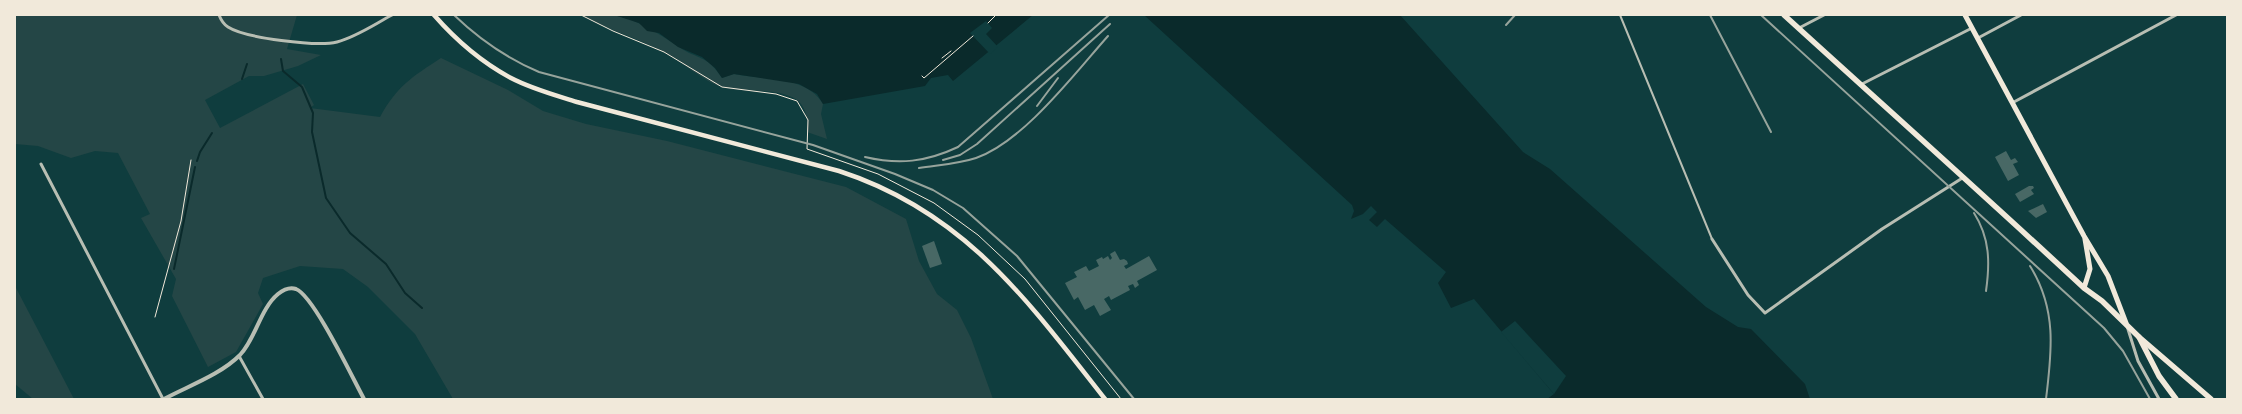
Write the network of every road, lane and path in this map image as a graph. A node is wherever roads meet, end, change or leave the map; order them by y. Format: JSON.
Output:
{"nodes":[{"id":1,"x":219,"y":15,"type":"edge"},
{"id":2,"x":392,"y":15,"type":"edge"},
{"id":3,"x":434,"y":15,"type":"edge"},
{"id":4,"x":1620,"y":15,"type":"edge"},
{"id":5,"x":1784,"y":15,"type":"edge"},
{"id":6,"x":1824,"y":15,"type":"edge"},
{"id":7,"x":1964,"y":15,"type":"edge"},
{"id":8,"x":2021,"y":15,"type":"edge"},
{"id":9,"x":2176,"y":15,"type":"edge"},
{"id":10,"x":995,"y":16,"type":"dead end"},
{"id":11,"x":988,"y":23,"type":"dead end"},
{"id":12,"x":1799,"y":28,"type":"junction"},
{"id":13,"x":1972,"y":28,"type":"junction"},
{"id":14,"x":970,"y":34,"type":"dead end"},
{"id":15,"x":1977,"y":38,"type":"junction"},
{"id":16,"x":950,"y":51,"type":"dead end"},
{"id":17,"x":947,"y":54,"type":"junction"},
{"id":18,"x":949,"y":57,"type":"junction"},
{"id":19,"x":942,"y":58,"type":"dead end"},
{"id":20,"x":922,"y":76,"type":"dead end"},
{"id":21,"x":1860,"y":86,"type":"junction"},
{"id":22,"x":2011,"y":103,"type":"junction"},
{"id":23,"x":191,"y":160,"type":"dead end"},
{"id":24,"x":41,"y":164,"type":"dead end"},
{"id":25,"x":1965,"y":177,"type":"junction"},
{"id":26,"x":2084,"y":236,"type":"junction"},
{"id":27,"x":1712,"y":239,"type":"joint"},
{"id":28,"x":2084,"y":288,"type":"junction"},
{"id":29,"x":155,"y":317,"type":"dead end"},
{"id":30,"x":2126,"y":323,"type":"junction"},
{"id":31,"x":2139,"y":337,"type":"junction"},
{"id":32,"x":239,"y":356,"type":"junction"},
{"id":33,"x":164,"y":399,"type":"edge"},
{"id":34,"x":263,"y":399,"type":"edge"},
{"id":35,"x":364,"y":399,"type":"edge"},
{"id":36,"x":1106,"y":399,"type":"edge"},
{"id":37,"x":2159,"y":399,"type":"edge"},
{"id":38,"x":2176,"y":399,"type":"edge"},
{"id":39,"x":2211,"y":399,"type":"edge"}],
"edges":[{"from":1,"to":2,"type":"street"},
{"from":3,"to":36,"type":"main road"},
{"from":4,"to":27,"type":"lane"},
{"from":5,"to":12,"type":"highway"},
{"from":6,"to":12,"type":"street"},
{"from":7,"to":13,"type":"main road"},
{"from":8,"to":15,"type":"street"},
{"from":9,"to":22,"type":"street"},
{"from":10,"to":11,"type":"path"},
{"from":12,"to":21,"type":"highway"},
{"from":13,"to":15,"type":"main road"},
{"from":13,"to":21,"type":"street"},
{"from":14,"to":18,"type":"path"},
{"from":15,"to":22,"type":"main road"},
{"from":16,"to":17,"type":"path"},
{"from":17,"to":18,"type":"path"},
{"from":17,"to":19,"type":"path"},
{"from":18,"to":20,"type":"path"},
{"from":21,"to":25,"type":"highway"},
{"from":22,"to":26,"type":"main road"},
{"from":23,"to":29,"type":"path"},
{"from":24,"to":33,"type":"street"},
{"from":25,"to":27,"type":"street"},
{"from":25,"to":28,"type":"highway"},
{"from":26,"to":28,"type":"main road"},
{"from":26,"to":30,"type":"main road"},
{"from":28,"to":30,"type":"highway"},
{"from":30,"to":31,"type":"highway"},
{"from":30,"to":37,"type":"street"},
{"from":31,"to":38,"type":"highway"},
{"from":31,"to":39,"type":"highway"},
{"from":32,"to":33,"type":"street"},
{"from":32,"to":34,"type":"street"},
{"from":32,"to":35,"type":"street"}]}
